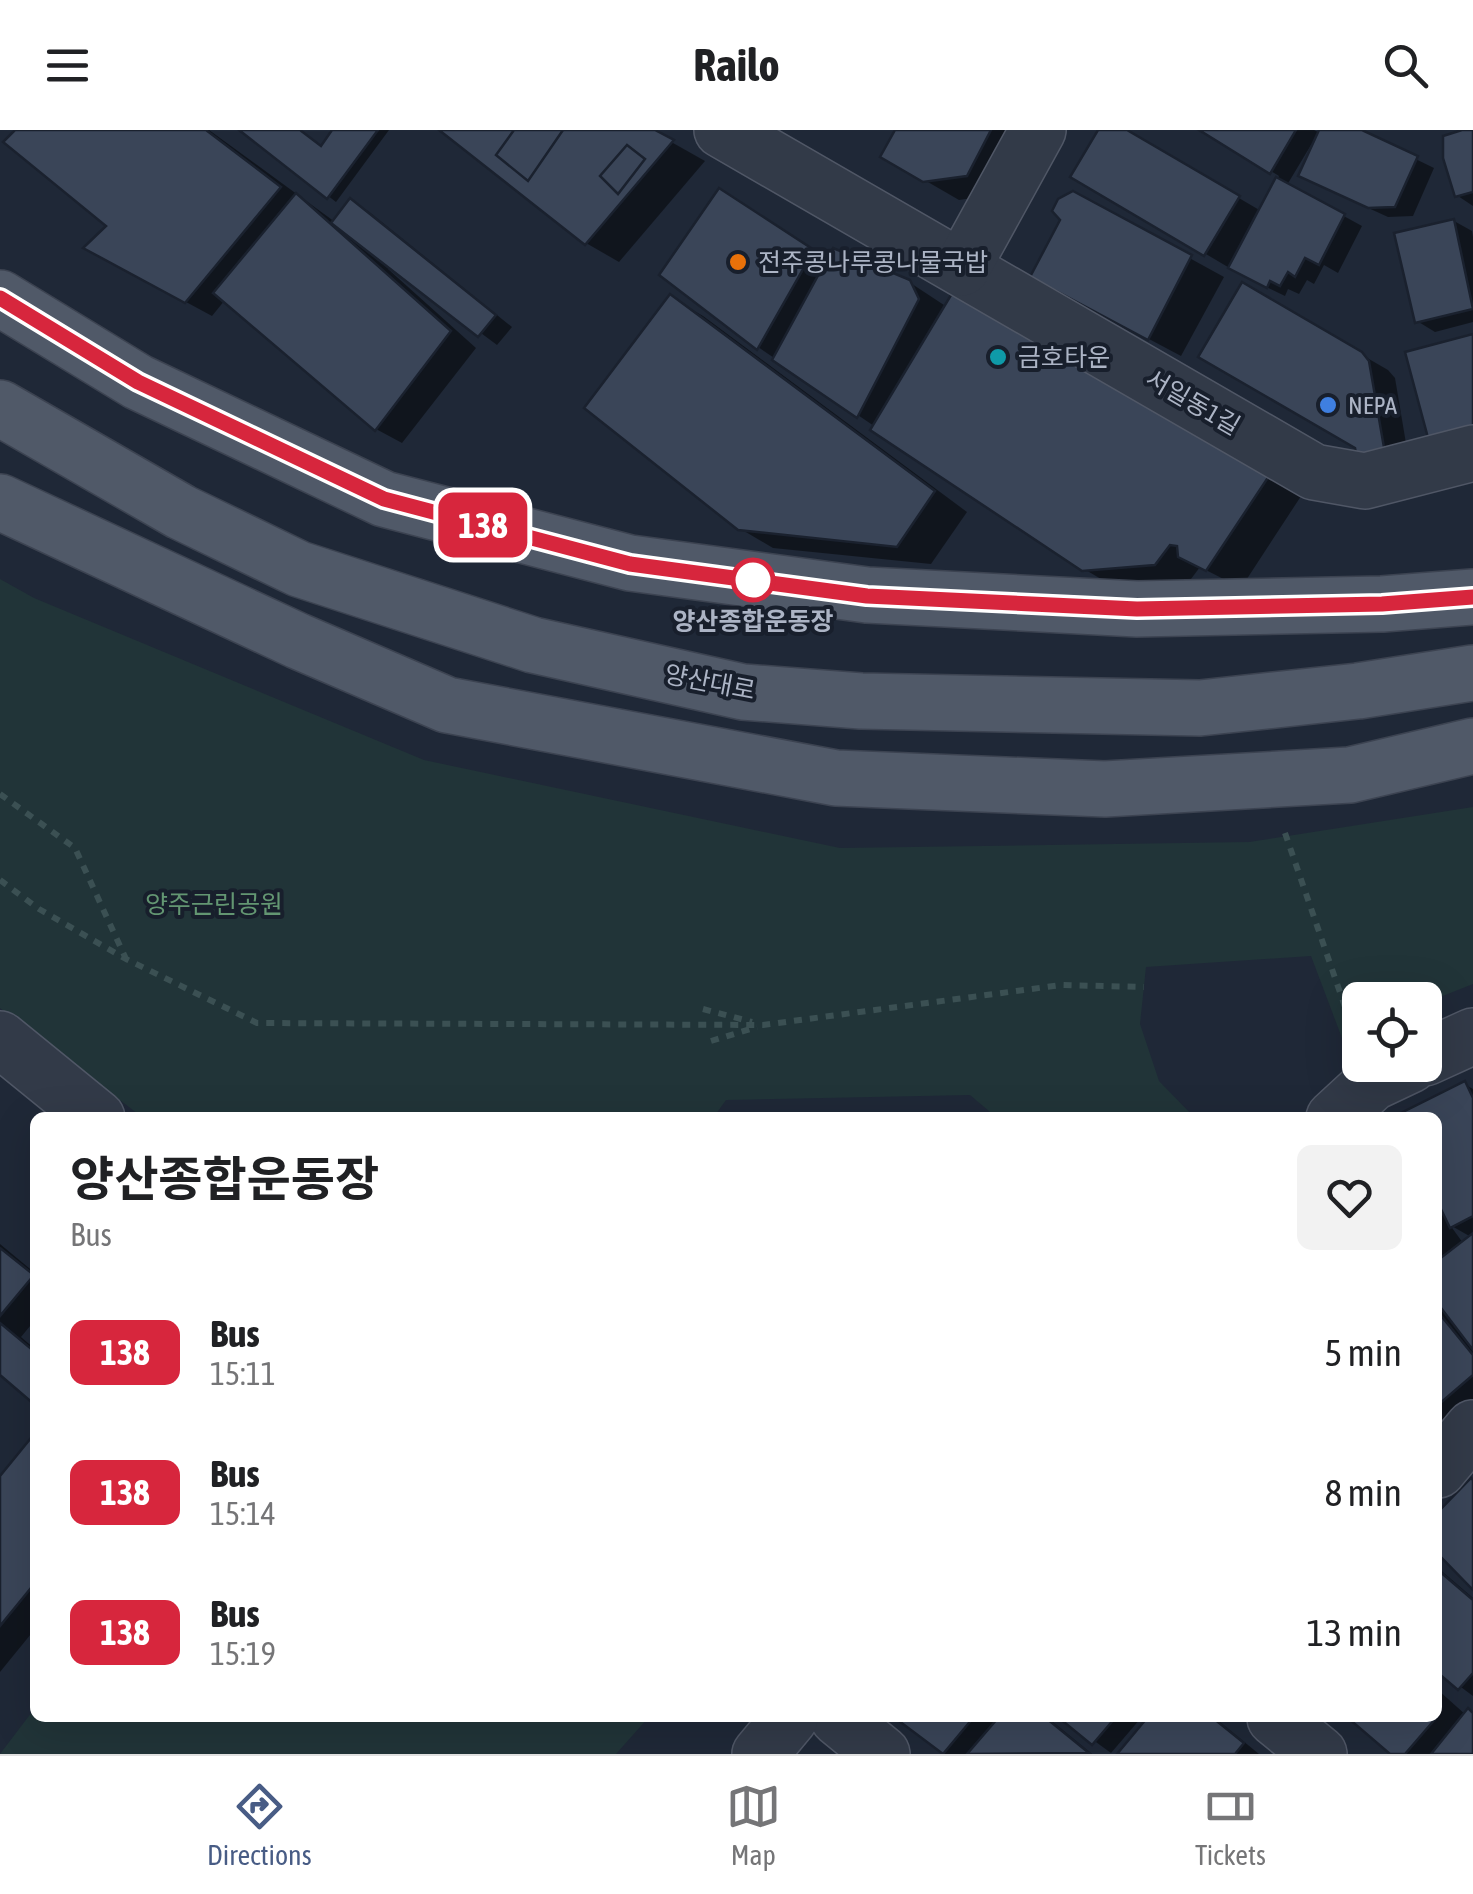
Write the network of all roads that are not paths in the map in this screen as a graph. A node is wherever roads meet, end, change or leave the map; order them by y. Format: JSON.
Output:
{"nodes":[{"id":1,"x":722,"y":130,"type":"edge"},
{"id":2,"x":1038,"y":130,"type":"edge"},
{"id":3,"x":962,"y":268,"type":"junction"},
{"id":4,"x":0,"y":298,"type":"edge"},
{"id":5,"x":0,"y":408,"type":"edge"},
{"id":6,"x":1473,"y":453,"type":"edge"},
{"id":7,"x":0,"y":502,"type":"edge"},
{"id":8,"x":1473,"y":597,"type":"edge"},
{"id":9,"x":1473,"y":673,"type":"edge"},
{"id":10,"x":1473,"y":746,"type":"edge"},
{"id":11,"x":1473,"y":1036,"type":"edge"},
{"id":12,"x":0,"y":1039,"type":"edge"},
{"id":13,"x":1442,"y":1050,"type":"edge"},
{"id":14,"x":1372,"y":1082,"type":"edge"},
{"id":15,"x":90,"y":1112,"type":"edge"},
{"id":16,"x":1340,"y":1112,"type":"edge"},
{"id":17,"x":1473,"y":1428,"type":"edge"},
{"id":18,"x":1442,"y":1465,"type":"edge"},
{"id":19,"x":787,"y":1722,"type":"edge"},
{"id":20,"x":843,"y":1722,"type":"edge"},
{"id":21,"x":1280,"y":1722,"type":"edge"},
{"id":22,"x":760,"y":1754,"type":"edge"},
{"id":23,"x":882,"y":1754,"type":"edge"},
{"id":24,"x":1319,"y":1754,"type":"edge"}],
"edges":[{"from":1,"to":3,"type":"street","name":"서일동1길"},
{"from":2,"to":3,"type":"street"},
{"from":3,"to":6,"type":"street","name":"서일동1길"},
{"from":4,"to":8,"type":"main road"},
{"from":5,"to":9,"type":"main road","name":"양산대로"},
{"from":7,"to":10,"type":"main road"},
{"from":11,"to":13,"type":"street"},
{"from":12,"to":15,"type":"street"},
{"from":14,"to":16,"type":"street"},
{"from":17,"to":18,"type":"street"},
{"from":19,"to":22,"type":"street"},
{"from":20,"to":23,"type":"street"},
{"from":21,"to":24,"type":"street"}]}
